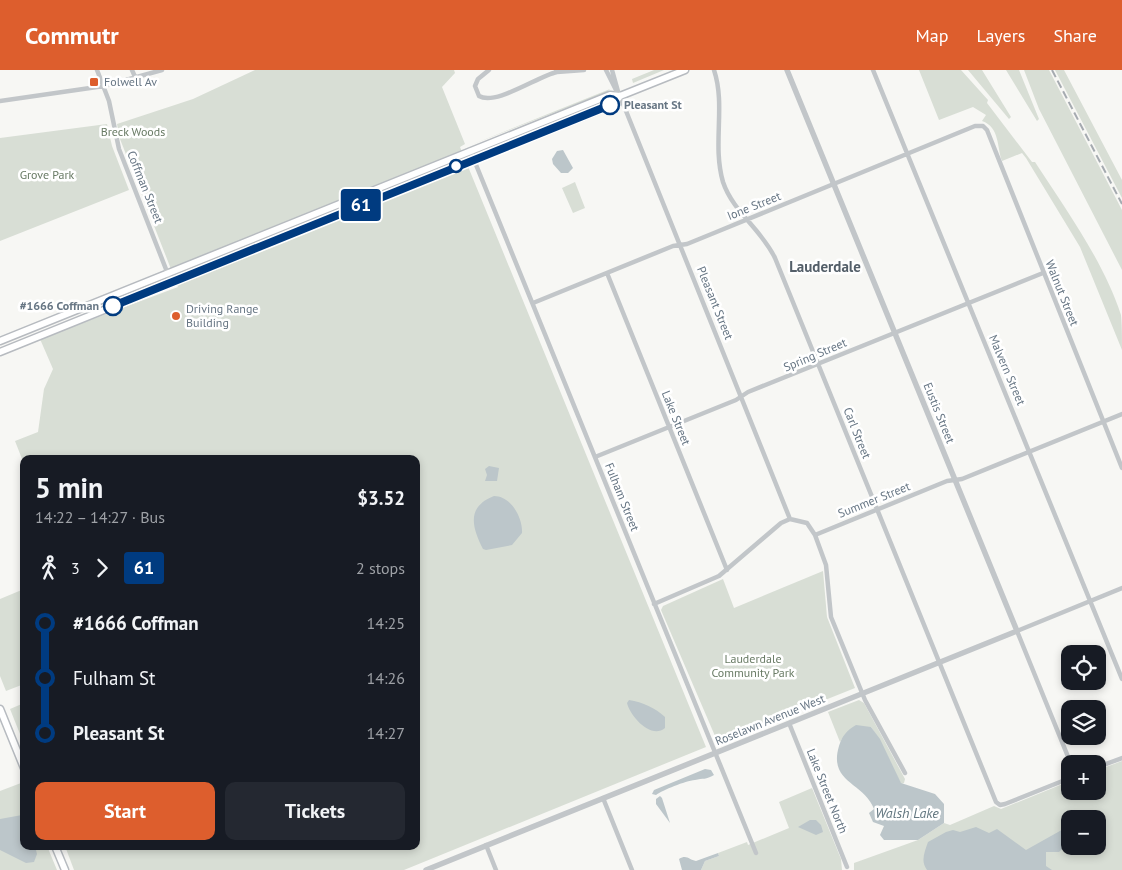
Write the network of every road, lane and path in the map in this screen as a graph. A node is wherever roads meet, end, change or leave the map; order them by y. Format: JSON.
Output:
{"nodes":[{"id":1,"x":97,"y":70,"type":"edge"},
{"id":2,"x":132,"y":70,"type":"edge"},
{"id":3,"x":162,"y":70,"type":"edge"},
{"id":4,"x":490,"y":70,"type":"edge"},
{"id":5,"x":584,"y":70,"type":"edge"},
{"id":6,"x":606,"y":70,"type":"edge"},
{"id":7,"x":612,"y":70,"type":"edge"},
{"id":8,"x":685,"y":70,"type":"edge"},
{"id":9,"x":714,"y":70,"type":"edge"},
{"id":10,"x":787,"y":70,"type":"edge"},
{"id":11,"x":873,"y":70,"type":"edge"},
{"id":12,"x":556,"y":71,"type":"edge"},
{"id":13,"x":676,"y":72,"type":"edge"},
{"id":14,"x":136,"y":79,"type":"junction"},
{"id":15,"x":104,"y":86,"type":"junction"},
{"id":16,"x":620,"y":96,"type":"junction"},
{"id":17,"x":0,"y":101,"type":"edge"},
{"id":18,"x":983,"y":126,"type":"joint"},
{"id":19,"x":470,"y":150,"type":"junction"},
{"id":20,"x":908,"y":154,"type":"junction"},
{"id":21,"x":474,"y":159,"type":"junction"},
{"id":22,"x":835,"y":184,"type":"junction"},
{"id":23,"x":747,"y":219,"type":"junction"},
{"id":24,"x":680,"y":244,"type":"junction"},
{"id":25,"x":168,"y":272,"type":"junction"},
{"id":26,"x":608,"y":273,"type":"junction"},
{"id":27,"x":1043,"y":273,"type":"junction"},
{"id":28,"x":171,"y":282,"type":"junction"},
{"id":29,"x":533,"y":303,"type":"junction"},
{"id":30,"x":968,"y":303,"type":"junction"},
{"id":31,"x":895,"y":332,"type":"junction"},
{"id":32,"x":0,"y":341,"type":"edge"},
{"id":33,"x":0,"y":352,"type":"edge"},
{"id":34,"x":818,"y":364,"type":"junction"},
{"id":35,"x":742,"y":396,"type":"junction"},
{"id":36,"x":1122,"y":414,"type":"edge"},
{"id":37,"x":1103,"y":422,"type":"junction"},
{"id":38,"x":670,"y":428,"type":"junction"},
{"id":39,"x":1030,"y":452,"type":"junction"},
{"id":40,"x":595,"y":457,"type":"junction"},
{"id":41,"x":1122,"y":468,"type":"edge"},
{"id":42,"x":955,"y":479,"type":"junction"},
{"id":43,"x":878,"y":510,"type":"junction"},
{"id":44,"x":790,"y":519,"type":"junction"},
{"id":45,"x":815,"y":535,"type":"junction"},
{"id":46,"x":727,"y":570,"type":"junction"},
{"id":47,"x":1122,"y":588,"type":"edge"},
{"id":48,"x":1090,"y":601,"type":"junction"},
{"id":49,"x":654,"y":604,"type":"junction"},
{"id":50,"x":1017,"y":631,"type":"junction"},
{"id":51,"x":940,"y":662,"type":"junction"},
{"id":52,"x":1122,"y":679,"type":"edge"},
{"id":53,"x":862,"y":693,"type":"junction"},
{"id":54,"x":0,"y":709,"type":"edge"},
{"id":55,"x":789,"y":723,"type":"junction"},
{"id":56,"x":715,"y":753,"type":"junction"},
{"id":57,"x":1067,"y":755,"type":"edge"},
{"id":58,"x":20,"y":758,"type":"edge"},
{"id":59,"x":1122,"y":758,"type":"edge"},
{"id":60,"x":1106,"y":764,"type":"edge"},
{"id":61,"x":905,"y":773,"type":"dead end"},
{"id":62,"x":1061,"y":781,"type":"edge"},
{"id":63,"x":603,"y":798,"type":"junction"},
{"id":64,"x":486,"y":845,"type":"junction"},
{"id":65,"x":57,"y":850,"type":"edge"},
{"id":66,"x":756,"y":853,"type":"dead end"},
{"id":67,"x":847,"y":867,"type":"dead end"},
{"id":68,"x":65,"y":870,"type":"edge"},
{"id":69,"x":426,"y":870,"type":"edge"},
{"id":70,"x":496,"y":870,"type":"edge"},
{"id":71,"x":632,"y":870,"type":"edge"}],
"edges":[{"from":1,"to":15,"type":"street","name":"Coffman Street"},
{"from":2,"to":14,"type":"street"},
{"from":3,"to":14,"type":"street"},
{"from":4,"to":12,"type":"street"},
{"from":5,"to":12,"type":"street"},
{"from":6,"to":16,"type":"street","name":"Pleasant Street"},
{"from":7,"to":16,"type":"street","name":"Pleasant Street"},
{"from":8,"to":13,"type":"main road"},
{"from":9,"to":23,"type":"street","name":"Carl Street"},
{"from":10,"to":22,"type":"street","name":"Eustis Street"},
{"from":11,"to":20,"type":"street","name":"Malvern Street"},
{"from":13,"to":16,"type":"main road"},
{"from":14,"to":15,"type":"street"},
{"from":15,"to":17,"type":"street"},
{"from":15,"to":25,"type":"street","name":"Coffman Street"},
{"from":16,"to":19,"type":"main road"},
{"from":16,"to":21,"type":"main road"},
{"from":16,"to":24,"type":"street","name":"Pleasant Street"},
{"from":18,"to":20,"type":"street","name":"Ione Street"},
{"from":18,"to":27,"type":"street","name":"Walnut Street"},
{"from":19,"to":21,"type":"street","name":"Fulham Street"},
{"from":19,"to":25,"type":"main road"},
{"from":20,"to":22,"type":"street","name":"Ione Street"},
{"from":20,"to":30,"type":"street","name":"Malvern Street"},
{"from":21,"to":28,"type":"main road"},
{"from":21,"to":29,"type":"street","name":"Fulham Street"},
{"from":22,"to":23,"type":"street","name":"Ione Street"},
{"from":22,"to":31,"type":"street","name":"Eustis Street"},
{"from":23,"to":24,"type":"street","name":"Ione Street"},
{"from":23,"to":34,"type":"street","name":"Carl Street"},
{"from":24,"to":26,"type":"street","name":"Ione Street"},
{"from":24,"to":35,"type":"street","name":"Pleasant Street"},
{"from":25,"to":28,"type":"street","name":"Coffman Street"},
{"from":25,"to":32,"type":"main road"},
{"from":26,"to":29,"type":"street","name":"Ione Street"},
{"from":26,"to":38,"type":"street","name":"Lake Street"},
{"from":27,"to":30,"type":"street","name":"Spring Street"},
{"from":27,"to":37,"type":"street","name":"Walnut Street"},
{"from":28,"to":33,"type":"main road"},
{"from":29,"to":40,"type":"street","name":"Fulham Street"},
{"from":30,"to":31,"type":"street","name":"Spring Street"},
{"from":30,"to":39,"type":"street","name":"Malvern Street"},
{"from":31,"to":34,"type":"street","name":"Spring Street"},
{"from":31,"to":42,"type":"street","name":"Eustis Street"},
{"from":34,"to":35,"type":"street","name":"Spring Street"},
{"from":34,"to":43,"type":"street","name":"Carl Street"},
{"from":35,"to":38,"type":"street","name":"Spring Street"},
{"from":35,"to":44,"type":"street","name":"Pleasant Street"},
{"from":36,"to":37,"type":"street","name":"Summer Street"},
{"from":37,"to":39,"type":"street","name":"Summer Street"},
{"from":37,"to":41,"type":"street","name":"Walnut Street"},
{"from":38,"to":40,"type":"street","name":"Spring Street"},
{"from":38,"to":46,"type":"street","name":"Lake Street"},
{"from":39,"to":42,"type":"street","name":"Summer Street"},
{"from":39,"to":48,"type":"street","name":"Malvern Street"},
{"from":40,"to":49,"type":"street","name":"Fulham Street"},
{"from":42,"to":43,"type":"street","name":"Summer Street"},
{"from":42,"to":50,"type":"street","name":"Eustis Street"},
{"from":43,"to":45,"type":"street","name":"Summer Street"},
{"from":43,"to":51,"type":"street","name":"Carl Street"},
{"from":44,"to":45,"type":"street"},
{"from":44,"to":46,"type":"street"},
{"from":45,"to":53,"type":"street"},
{"from":46,"to":49,"type":"street"},
{"from":47,"to":48,"type":"street","name":"Roselawn Avenue West"},
{"from":48,"to":50,"type":"street","name":"Roselawn Avenue West"},
{"from":48,"to":52,"type":"street","name":"Malvern Street"},
{"from":49,"to":56,"type":"street","name":"Fulham Street"},
{"from":50,"to":51,"type":"street","name":"Roselawn Avenue West"},
{"from":50,"to":57,"type":"street","name":"Eustis Street"},
{"from":51,"to":53,"type":"street","name":"Roselawn Avenue West"},
{"from":51,"to":62,"type":"street","name":"Carl Street"},
{"from":53,"to":55,"type":"street","name":"Roselawn Avenue West"},
{"from":53,"to":61,"type":"street"},
{"from":54,"to":58,"type":"main road"},
{"from":55,"to":56,"type":"street","name":"Roselawn Avenue West"},
{"from":55,"to":67,"type":"street","name":"Lake Street North"},
{"from":56,"to":63,"type":"street","name":"Roselawn Avenue West"},
{"from":56,"to":66,"type":"street","name":"Fulham Street"},
{"from":59,"to":60,"type":"street"},
{"from":63,"to":64,"type":"street","name":"Roselawn Avenue West"},
{"from":63,"to":71,"type":"street"},
{"from":64,"to":69,"type":"street","name":"Roselawn Avenue West"},
{"from":64,"to":70,"type":"street"},
{"from":65,"to":68,"type":"main road"}]}
